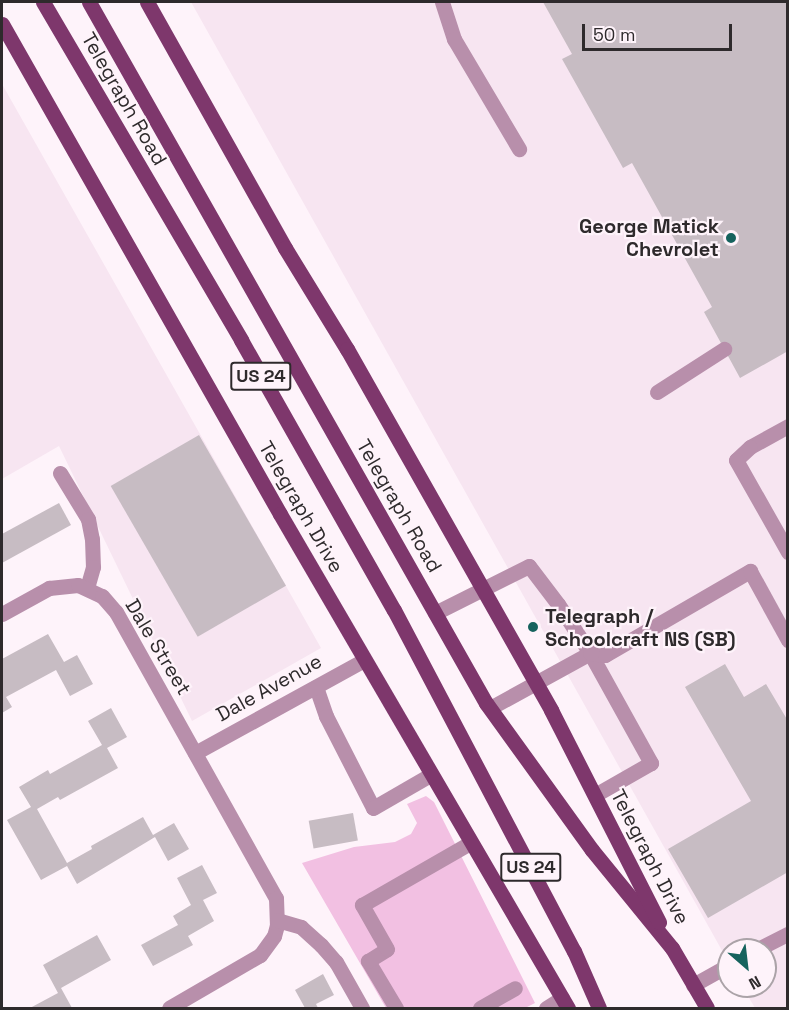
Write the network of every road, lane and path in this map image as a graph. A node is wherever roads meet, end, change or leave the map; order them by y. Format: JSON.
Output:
{"nodes":[{"id":1,"x":43,"y":2,"type":"edge"},
{"id":2,"x":147,"y":2,"type":"edge"},
{"id":3,"x":442,"y":2,"type":"edge"},
{"id":4,"x":91,"y":5,"type":"edge"},
{"id":5,"x":2,"y":24,"type":"edge"},
{"id":6,"x":519,"y":149,"type":"dead end"},
{"id":7,"x":724,"y":349,"type":"dead end"},
{"id":8,"x":657,"y":392,"type":"dead end"},
{"id":9,"x":786,"y":431,"type":"edge"},
{"id":10,"x":60,"y":473,"type":"dead end"},
{"id":11,"x":788,"y":552,"type":"edge"},
{"id":12,"x":87,"y":588,"type":"junction"},
{"id":13,"x":482,"y":588,"type":"junction"},
{"id":14,"x":435,"y":613,"type":"junction"},
{"id":15,"x":2,"y":615,"type":"edge"},
{"id":16,"x":788,"y":640,"type":"edge"},
{"id":17,"x":590,"y":653,"type":"junction"},
{"id":18,"x":364,"y":660,"type":"junction"},
{"id":19,"x":537,"y":684,"type":"junction"},
{"id":20,"x":316,"y":687,"type":"junction"},
{"id":21,"x":490,"y":708,"type":"junction"},
{"id":22,"x":195,"y":753,"type":"junction"},
{"id":23,"x":430,"y":775,"type":"junction"},
{"id":24,"x":595,"y":795,"type":"junction"},
{"id":25,"x":470,"y":843,"type":"junction"},
{"id":26,"x":277,"y":920,"type":"junction"},
{"id":27,"x":672,"y":948,"type":"junction"},
{"id":28,"x":717,"y":972,"type":"edge"},
{"id":29,"x":693,"y":985,"type":"junction"},
{"id":30,"x":515,"y":988,"type":"dead end"},
{"id":31,"x":565,"y":1003,"type":"edge"},
{"id":32,"x":169,"y":1008,"type":"edge"},
{"id":33,"x":362,"y":1008,"type":"edge"},
{"id":34,"x":396,"y":1008,"type":"edge"},
{"id":35,"x":480,"y":1008,"type":"edge"},
{"id":36,"x":546,"y":1008,"type":"edge"},
{"id":37,"x":599,"y":1008,"type":"edge"},
{"id":38,"x":707,"y":1008,"type":"edge"}],
"edges":[{"from":1,"to":37,"type":"main road","name":"Telegraph Road","number":"US 24"},
{"from":2,"to":13,"type":"main road","name":"Telegraph Drive"},
{"from":3,"to":6,"type":"street"},
{"from":4,"to":14,"type":"main road","name":"Telegraph Road","number":"US 24"},
{"from":5,"to":18,"type":"main road","name":"Telegraph Drive"},
{"from":7,"to":8,"type":"street"},
{"from":9,"to":11,"type":"street"},
{"from":10,"to":12,"type":"street"},
{"from":12,"to":15,"type":"street"},
{"from":12,"to":22,"type":"street","name":"Dale Street"},
{"from":13,"to":14,"type":"street"},
{"from":13,"to":17,"type":"street"},
{"from":13,"to":19,"type":"main road","name":"Telegraph Drive"},
{"from":14,"to":21,"type":"main road","name":"Telegraph Road","number":"US 24"},
{"from":16,"to":17,"type":"street"},
{"from":17,"to":19,"type":"street"},
{"from":17,"to":24,"type":"street"},
{"from":18,"to":20,"type":"street","name":"Dale Avenue"},
{"from":18,"to":23,"type":"main road","name":"Telegraph Drive"},
{"from":19,"to":21,"type":"street"},
{"from":19,"to":24,"type":"main road","name":"Telegraph Drive"},
{"from":20,"to":22,"type":"street","name":"Dale Avenue"},
{"from":20,"to":23,"type":"street"},
{"from":21,"to":27,"type":"main road","name":"Telegraph Road","number":"US 24"},
{"from":22,"to":26,"type":"street","name":"Dale Street"},
{"from":23,"to":25,"type":"main road","name":"Telegraph Drive"},
{"from":24,"to":27,"type":"main road","name":"Telegraph Drive"},
{"from":25,"to":31,"type":"main road","name":"Telegraph Drive"},
{"from":25,"to":34,"type":"street"},
{"from":26,"to":32,"type":"street"},
{"from":26,"to":33,"type":"street"},
{"from":27,"to":29,"type":"main road","name":"Telegraph Road","number":"US 24"},
{"from":28,"to":29,"type":"street"},
{"from":29,"to":38,"type":"main road","name":"Telegraph Road","number":"US 24"},
{"from":30,"to":35,"type":"street"},
{"from":31,"to":36,"type":"street"}]}
